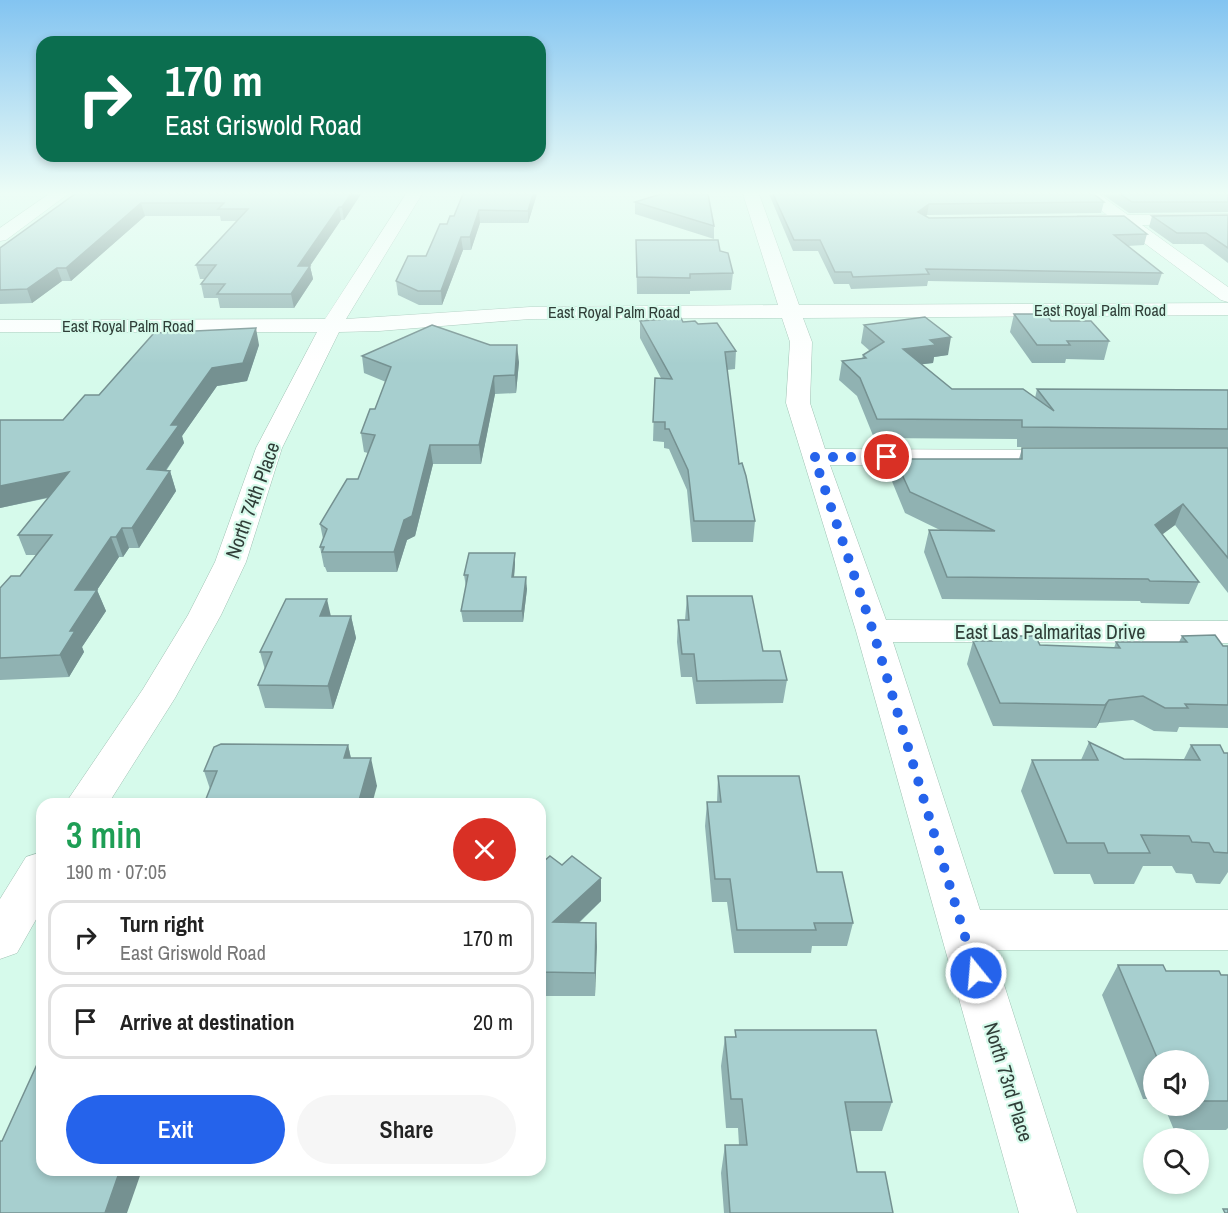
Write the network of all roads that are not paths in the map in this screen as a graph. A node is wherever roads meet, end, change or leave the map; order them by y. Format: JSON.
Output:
{"nodes":[{"id":1,"x":378,"y":251,"type":"edge"},
{"id":2,"x":771,"y":251,"type":"edge"},
{"id":3,"x":1166,"y":251,"type":"edge"},
{"id":4,"x":1228,"y":296,"type":"edge"},
{"id":5,"x":1228,"y":309,"type":"edge"},
{"id":6,"x":793,"y":312,"type":"junction"},
{"id":7,"x":0,"y":326,"type":"edge"},
{"id":8,"x":331,"y":326,"type":"junction"},
{"id":9,"x":814,"y":457,"type":"junction"},
{"id":10,"x":1088,"y":458,"type":"edge"},
{"id":11,"x":873,"y":631,"type":"junction"},
{"id":12,"x":1228,"y":632,"type":"edge"},
{"id":13,"x":90,"y":798,"type":"edge"},
{"id":14,"x":36,"y":880,"type":"edge"},
{"id":15,"x":962,"y":930,"type":"junction"},
{"id":16,"x":1228,"y":930,"type":"edge"},
{"id":17,"x":0,"y":939,"type":"edge"},
{"id":18,"x":1048,"y":1213,"type":"edge"}],
"edges":[{"from":1,"to":8,"type":"street","name":"North 74th Place"},
{"from":2,"to":6,"type":"street","name":"North 73rd Place"},
{"from":3,"to":4,"type":"street"},
{"from":5,"to":6,"type":"street","name":"East Royal Palm Road"},
{"from":6,"to":8,"type":"street","name":"East Royal Palm Road"},
{"from":6,"to":9,"type":"street","name":"North 73rd Place"},
{"from":7,"to":8,"type":"street","name":"East Royal Palm Road"},
{"from":8,"to":13,"type":"street","name":"North 74th Place"},
{"from":9,"to":10,"type":"street"},
{"from":9,"to":11,"type":"street","name":"North 73rd Place"},
{"from":11,"to":12,"type":"street","name":"East Las Palmaritas Drive"},
{"from":11,"to":15,"type":"street","name":"North 73rd Place"},
{"from":14,"to":17,"type":"street"},
{"from":15,"to":16,"type":"street"},
{"from":15,"to":18,"type":"street","name":"North 73rd Place"}]}
